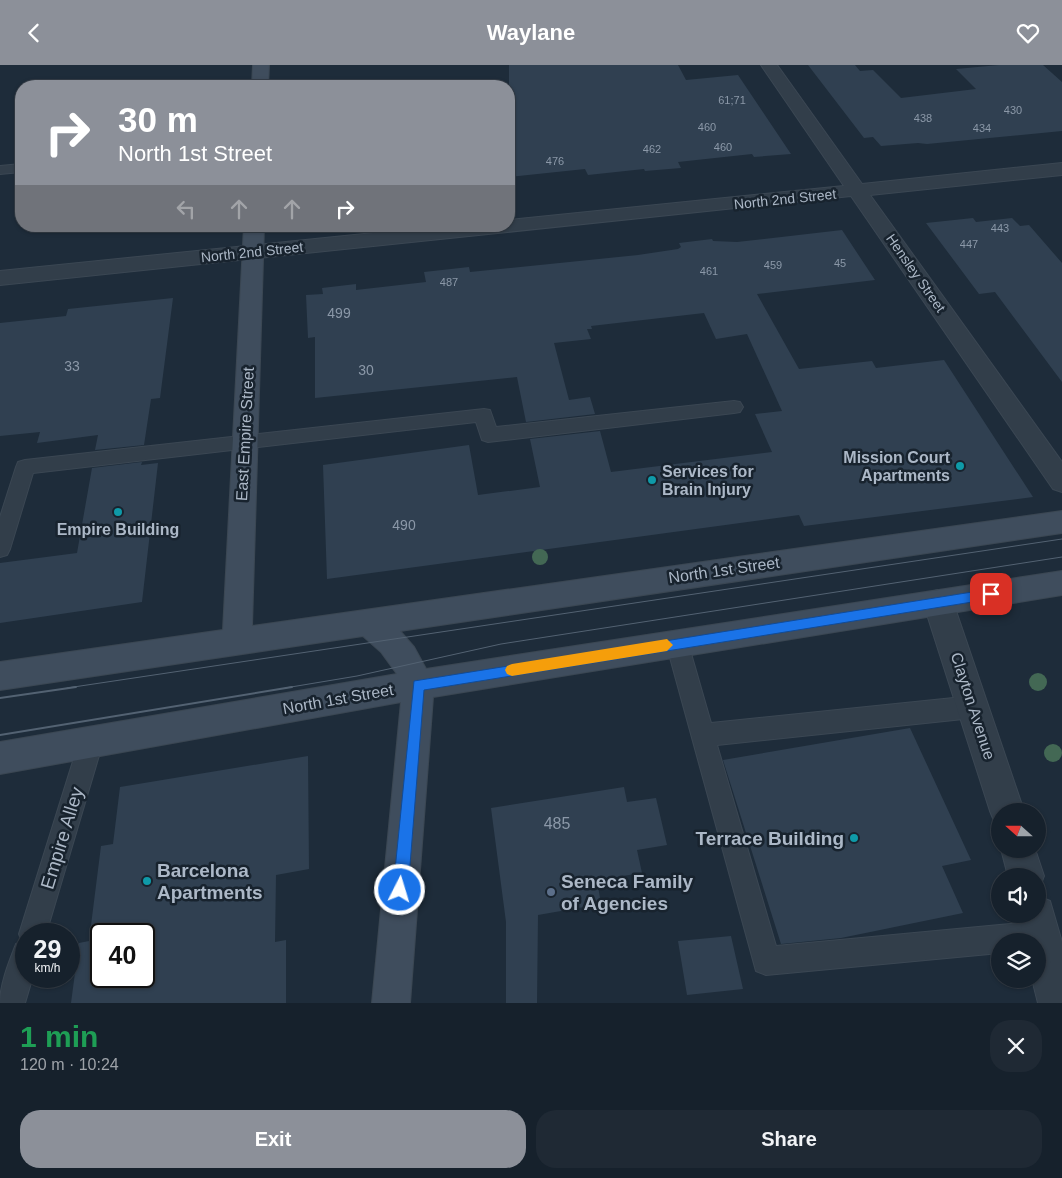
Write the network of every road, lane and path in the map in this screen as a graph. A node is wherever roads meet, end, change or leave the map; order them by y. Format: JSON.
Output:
{"nodes":[{"id":1,"x":261,"y":65,"type":"edge"},
{"id":2,"x":769,"y":65,"type":"edge"},
{"id":3,"x":260,"y":80,"type":"edge"},
{"id":4,"x":15,"y":169,"type":"edge"},
{"id":5,"x":1062,"y":169,"type":"edge"},
{"id":6,"x":0,"y":170,"type":"edge"},
{"id":7,"x":858,"y":191,"type":"junction"},
{"id":8,"x":515,"y":225,"type":"edge"},
{"id":9,"x":254,"y":232,"type":"edge"},
{"id":10,"x":446,"y":232,"type":"edge"},
{"id":11,"x":254,"y":252,"type":"junction"},
{"id":12,"x":0,"y":277,"type":"edge"},
{"id":13,"x":734,"y":407,"type":"dead end"},
{"id":14,"x":245,"y":441,"type":"junction"},
{"id":15,"x":1062,"y":482,"type":"edge"},
{"id":16,"x":1062,"y":522,"type":"edge"},
{"id":17,"x":0,"y":549,"type":"edge"},
{"id":18,"x":1062,"y":583,"type":"edge"},
{"id":19,"x":938,"y":602,"type":"junction"},
{"id":20,"x":367,"y":622,"type":"junction"},
{"id":21,"x":237,"y":641,"type":"junction"},
{"id":22,"x":676,"y":643,"type":"junction"},
{"id":23,"x":0,"y":676,"type":"edge"},
{"id":24,"x":418,"y":685,"type":"junction"},
{"id":25,"x":973,"y":707,"type":"junction"},
{"id":26,"x":703,"y":735,"type":"junction"},
{"id":27,"x":91,"y":742,"type":"junction"},
{"id":28,"x":0,"y":758,"type":"edge"},
{"id":29,"x":1003,"y":803,"type":"edge"},
{"id":30,"x":35,"y":923,"type":"edge"},
{"id":31,"x":1040,"y":925,"type":"edge"},
{"id":32,"x":16,"y":988,"type":"edge"},
{"id":33,"x":11,"y":1003,"type":"edge"},
{"id":34,"x":390,"y":1003,"type":"edge"},
{"id":35,"x":1058,"y":1003,"type":"edge"}],
"edges":[{"from":1,"to":3,"type":"main road"},
{"from":2,"to":7,"type":"street","name":"Hensley Street"},
{"from":4,"to":6,"type":"lane"},
{"from":5,"to":7,"type":"street","name":"North 2nd Street"},
{"from":7,"to":8,"type":"street","name":"North 2nd Street"},
{"from":7,"to":15,"type":"street","name":"Hensley Street"},
{"from":9,"to":11,"type":"main road","name":"East Empire Street"},
{"from":10,"to":11,"type":"street","name":"North 2nd Street"},
{"from":11,"to":12,"type":"street","name":"North 2nd Street"},
{"from":11,"to":14,"type":"main road","name":"East Empire Street"},
{"from":13,"to":14,"type":"lane"},
{"from":14,"to":17,"type":"lane"},
{"from":14,"to":21,"type":"main road","name":"East Empire Street"},
{"from":16,"to":20,"type":"main road","name":"North 1st Street"},
{"from":18,"to":19,"type":"main road","name":"North 1st Street"},
{"from":19,"to":22,"type":"main road","name":"North 1st Street"},
{"from":19,"to":25,"type":"street","name":"Clayton Avenue"},
{"from":20,"to":21,"type":"main road","name":"North 1st Street"},
{"from":20,"to":24,"type":"main road"},
{"from":21,"to":23,"type":"main road","name":"North 1st Street"},
{"from":22,"to":24,"type":"main road","name":"North 1st Street"},
{"from":22,"to":26,"type":"lane"},
{"from":24,"to":27,"type":"main road","name":"North 1st Street"},
{"from":24,"to":34,"type":"main road"},
{"from":25,"to":26,"type":"lane"},
{"from":25,"to":29,"type":"street","name":"Clayton Avenue"},
{"from":26,"to":31,"type":"lane"},
{"from":27,"to":28,"type":"main road","name":"North 1st Street"},
{"from":27,"to":30,"type":"lane","name":"Empire Alley"},
{"from":31,"to":35,"type":"street"},
{"from":32,"to":33,"type":"lane"}]}
